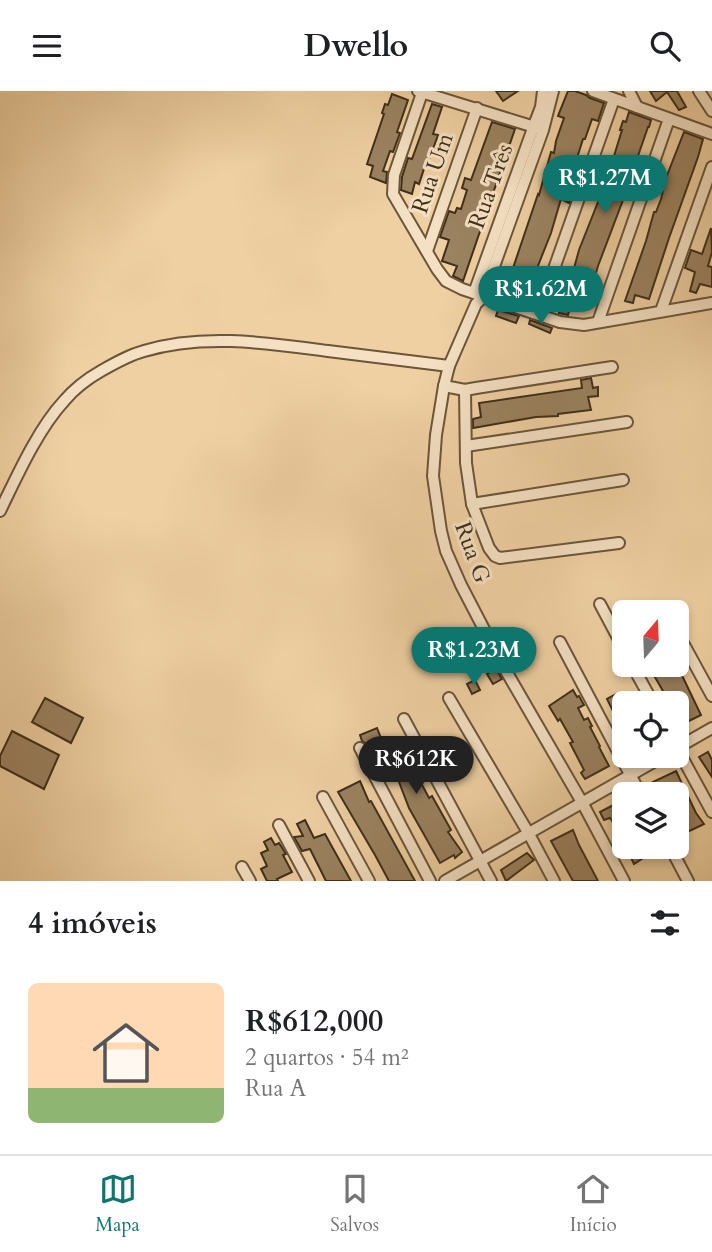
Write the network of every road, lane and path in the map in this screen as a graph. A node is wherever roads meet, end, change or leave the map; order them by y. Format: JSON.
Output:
{"nodes":[{"id":1,"x":543,"y":91,"type":"edge"},
{"id":2,"x":553,"y":91,"type":"edge"},
{"id":3,"x":593,"y":91,"type":"edge"},
{"id":4,"x":629,"y":91,"type":"edge"},
{"id":5,"x":699,"y":91,"type":"edge"},
{"id":6,"x":420,"y":92,"type":"edge"},
{"id":7,"x":614,"y":99,"type":"junction"},
{"id":8,"x":637,"y":107,"type":"junction"},
{"id":9,"x":477,"y":108,"type":"junction"},
{"id":10,"x":712,"y":111,"type":"edge"},
{"id":11,"x":669,"y":119,"type":"junction"},
{"id":12,"x":539,"y":128,"type":"junction"},
{"id":13,"x":712,"y":134,"type":"edge"},
{"id":14,"x":712,"y":167,"type":"edge"},
{"id":15,"x":426,"y":251,"type":"junction"},
{"id":16,"x":478,"y":298,"type":"junction"},
{"id":17,"x":712,"y":303,"type":"edge"},
{"id":18,"x":661,"y":311,"type":"junction"},
{"id":19,"x":538,"y":314,"type":"junction"},
{"id":20,"x":598,"y":322,"type":"junction"},
{"id":21,"x":449,"y":366,"type":"junction"},
{"id":22,"x":612,"y":367,"type":"dead end"},
{"id":23,"x":444,"y":386,"type":"junction"},
{"id":24,"x":465,"y":390,"type":"junction"},
{"id":25,"x":627,"y":422,"type":"dead end"},
{"id":26,"x":466,"y":446,"type":"junction"},
{"id":27,"x":623,"y":480,"type":"dead end"},
{"id":28,"x":472,"y":504,"type":"junction"},
{"id":29,"x":0,"y":511,"type":"edge"},
{"id":30,"x":619,"y":543,"type":"dead end"},
{"id":31,"x":600,"y":604,"type":"dead end"},
{"id":32,"x":612,"y":627,"type":"edge"},
{"id":33,"x":560,"y":642,"type":"dead end"},
{"id":34,"x":690,"y":656,"type":"edge"},
{"id":35,"x":712,"y":696,"type":"edge"},
{"id":36,"x":449,"y":698,"type":"dead end"},
{"id":37,"x":404,"y":719,"type":"dead end"},
{"id":38,"x":712,"y":728,"type":"edge"},
{"id":39,"x":689,"y":741,"type":"edge"},
{"id":40,"x":360,"y":748,"type":"dead end"},
{"id":41,"x":644,"y":768,"type":"edge"},
{"id":42,"x":688,"y":768,"type":"edge"},
{"id":43,"x":631,"y":776,"type":"junction"},
{"id":44,"x":634,"y":782,"type":"edge"},
{"id":45,"x":323,"y":797,"type":"dead end"},
{"id":46,"x":583,"y":804,"type":"junction"},
{"id":47,"x":712,"y":812,"type":"edge"},
{"id":48,"x":279,"y":825,"type":"dead end"},
{"id":49,"x":529,"y":834,"type":"junction"},
{"id":50,"x":676,"y":859,"type":"edge"},
{"id":51,"x":482,"y":862,"type":"junction"},
{"id":52,"x":242,"y":867,"type":"dead end"},
{"id":53,"x":250,"y":881,"type":"edge"},
{"id":54,"x":309,"y":881,"type":"edge"},
{"id":55,"x":369,"y":881,"type":"edge"},
{"id":56,"x":430,"y":881,"type":"edge"},
{"id":57,"x":445,"y":881,"type":"edge"},
{"id":58,"x":491,"y":881,"type":"edge"},
{"id":59,"x":554,"y":881,"type":"edge"},
{"id":60,"x":624,"y":881,"type":"edge"},
{"id":61,"x":688,"y":881,"type":"edge"}],
"edges":[{"from":1,"to":12,"type":"street","name":"Rua Três"},
{"from":2,"to":12,"type":"street"},
{"from":3,"to":7,"type":"street"},
{"from":4,"to":8,"type":"street"},
{"from":5,"to":10,"type":"street"},
{"from":6,"to":9,"type":"street"},
{"from":6,"to":15,"type":"street"},
{"from":7,"to":8,"type":"street"},
{"from":7,"to":19,"type":"street"},
{"from":8,"to":11,"type":"street"},
{"from":9,"to":12,"type":"street"},
{"from":9,"to":15,"type":"street","name":"Rua Um"},
{"from":11,"to":13,"type":"street"},
{"from":11,"to":20,"type":"street"},
{"from":12,"to":16,"type":"street","name":"Rua G"},
{"from":14,"to":18,"type":"street"},
{"from":15,"to":16,"type":"street"},
{"from":16,"to":19,"type":"street"},
{"from":16,"to":21,"type":"street","name":"Rua G"},
{"from":17,"to":18,"type":"street"},
{"from":18,"to":20,"type":"street"},
{"from":19,"to":20,"type":"street"},
{"from":21,"to":23,"type":"street","name":"Rua G"},
{"from":21,"to":29,"type":"street"},
{"from":22,"to":24,"type":"street"},
{"from":23,"to":24,"type":"street"},
{"from":23,"to":46,"type":"street","name":"Rua G"},
{"from":24,"to":26,"type":"street"},
{"from":25,"to":26,"type":"street"},
{"from":26,"to":28,"type":"street"},
{"from":27,"to":28,"type":"street"},
{"from":28,"to":30,"type":"street"},
{"from":31,"to":32,"type":"street"},
{"from":33,"to":43,"type":"street"},
{"from":34,"to":35,"type":"street"},
{"from":36,"to":49,"type":"street"},
{"from":37,"to":51,"type":"street"},
{"from":38,"to":39,"type":"street"},
{"from":40,"to":56,"type":"street"},
{"from":41,"to":43,"type":"street"},
{"from":42,"to":47,"type":"street"},
{"from":43,"to":44,"type":"street"},
{"from":43,"to":46,"type":"street"},
{"from":45,"to":55,"type":"street"},
{"from":46,"to":49,"type":"street"},
{"from":46,"to":60,"type":"street","name":"Rua G"},
{"from":48,"to":54,"type":"street"},
{"from":49,"to":51,"type":"street"},
{"from":49,"to":59,"type":"street"},
{"from":50,"to":61,"type":"street"},
{"from":51,"to":57,"type":"street"},
{"from":51,"to":58,"type":"street"},
{"from":52,"to":53,"type":"street"}]}
